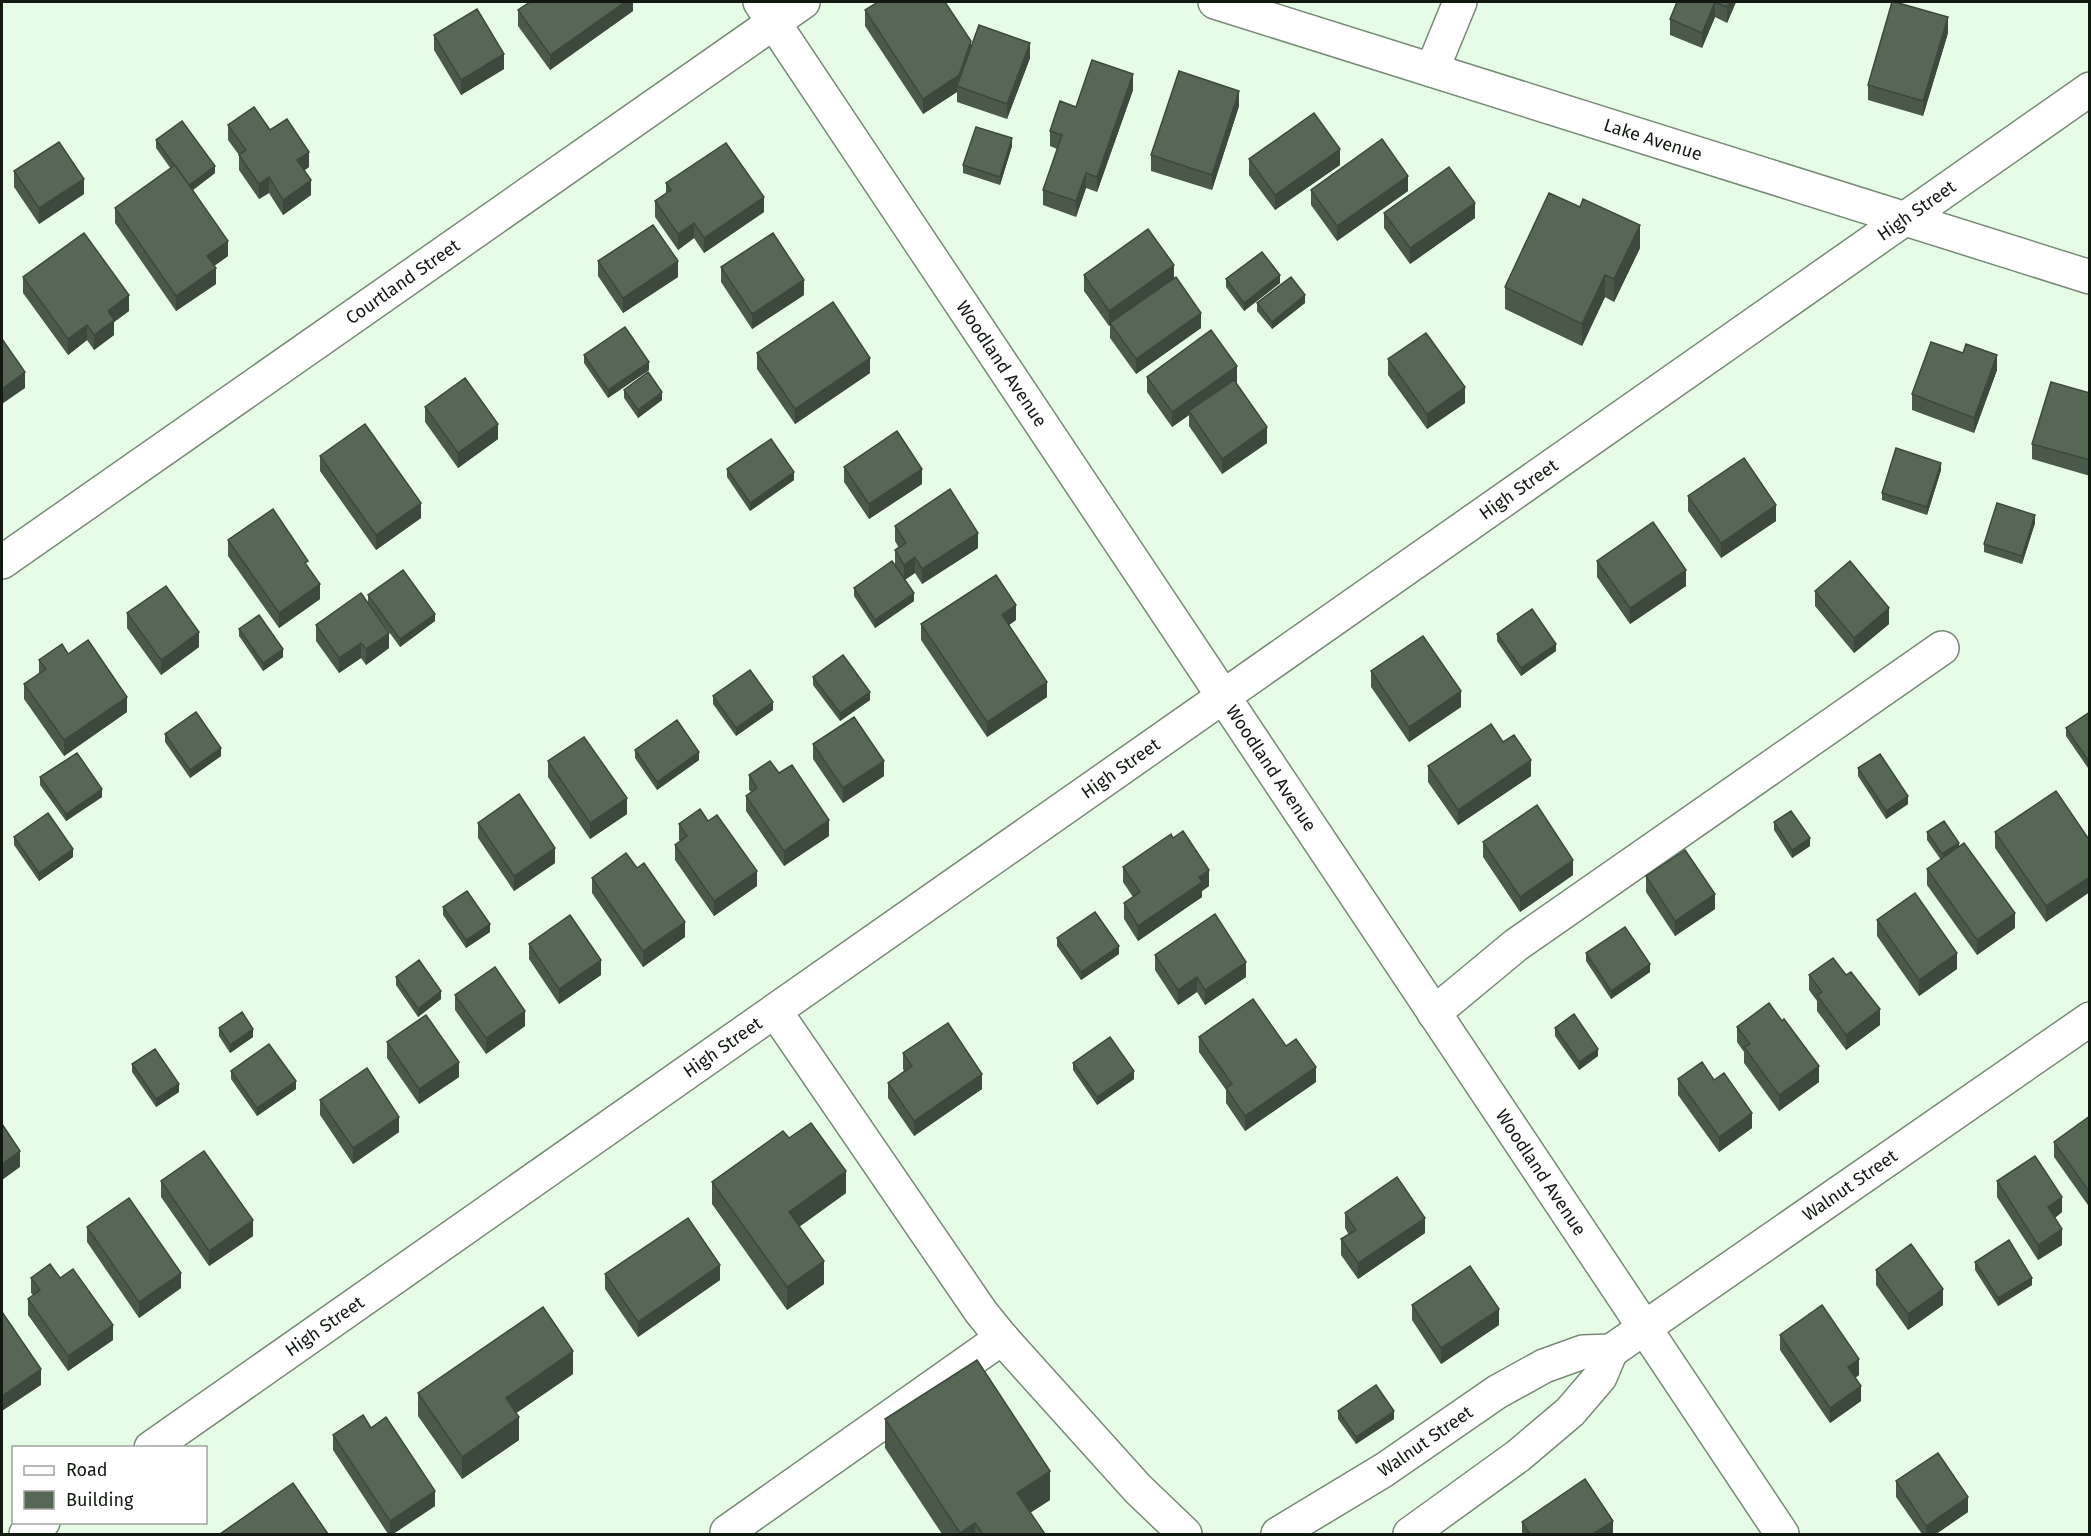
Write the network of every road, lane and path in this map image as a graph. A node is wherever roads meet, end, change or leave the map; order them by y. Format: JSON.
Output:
{"nodes":[{"id":1,"x":803,"y":2,"type":"edge"},
{"id":2,"x":1460,"y":2,"type":"edge"},
{"id":3,"x":1232,"y":4,"type":"edge"},
{"id":4,"x":767,"y":12,"type":"edge"},
{"id":5,"x":1432,"y":70,"type":"junction"},
{"id":6,"x":2090,"y":89,"type":"edge"},
{"id":7,"x":1904,"y":219,"type":"junction"},
{"id":8,"x":2090,"y":277,"type":"edge"},
{"id":9,"x":2,"y":562,"type":"edge"},
{"id":10,"x":1942,"y":648,"type":"dead end"},
{"id":11,"x":1223,"y":696,"type":"junction"},
{"id":12,"x":775,"y":1011,"type":"junction"},
{"id":13,"x":1434,"y":1013,"type":"junction"},
{"id":14,"x":2090,"y":1019,"type":"edge"},
{"id":15,"x":1644,"y":1328,"type":"junction"},
{"id":16,"x":1002,"y":1338,"type":"junction"},
{"id":17,"x":1611,"y":1351,"type":"junction"},
{"id":18,"x":154,"y":1446,"type":"edge"},
{"id":19,"x":41,"y":1524,"type":"edge"},
{"id":20,"x":26,"y":1534,"type":"edge"},
{"id":21,"x":729,"y":1534,"type":"edge"},
{"id":22,"x":1185,"y":1534,"type":"edge"},
{"id":23,"x":1278,"y":1534,"type":"edge"},
{"id":24,"x":1410,"y":1534,"type":"edge"},
{"id":25,"x":1782,"y":1534,"type":"edge"}],
"edges":[{"from":1,"to":4,"type":"street","name":"Courtland Street"},
{"from":2,"to":5,"type":"street"},
{"from":3,"to":5,"type":"street","name":"Lake Avenue"},
{"from":4,"to":9,"type":"street","name":"Courtland Street"},
{"from":4,"to":11,"type":"street","name":"Woodland Avenue"},
{"from":5,"to":7,"type":"street","name":"Lake Avenue"},
{"from":6,"to":7,"type":"street","name":"High Street"},
{"from":7,"to":8,"type":"street","name":"Lake Avenue"},
{"from":7,"to":11,"type":"street","name":"High Street"},
{"from":10,"to":13,"type":"street"},
{"from":11,"to":12,"type":"street","name":"High Street"},
{"from":11,"to":13,"type":"street","name":"Woodland Avenue"},
{"from":12,"to":16,"type":"street"},
{"from":12,"to":18,"type":"street","name":"High Street"},
{"from":13,"to":15,"type":"street","name":"Woodland Avenue"},
{"from":14,"to":15,"type":"street","name":"Walnut Street"},
{"from":15,"to":17,"type":"street","name":"Walnut Street"},
{"from":15,"to":25,"type":"street","name":"Woodland Avenue"},
{"from":16,"to":21,"type":"street"},
{"from":16,"to":22,"type":"street"},
{"from":17,"to":23,"type":"street","name":"Walnut Street"},
{"from":17,"to":24,"type":"street"},
{"from":19,"to":20,"type":"street"}]}
